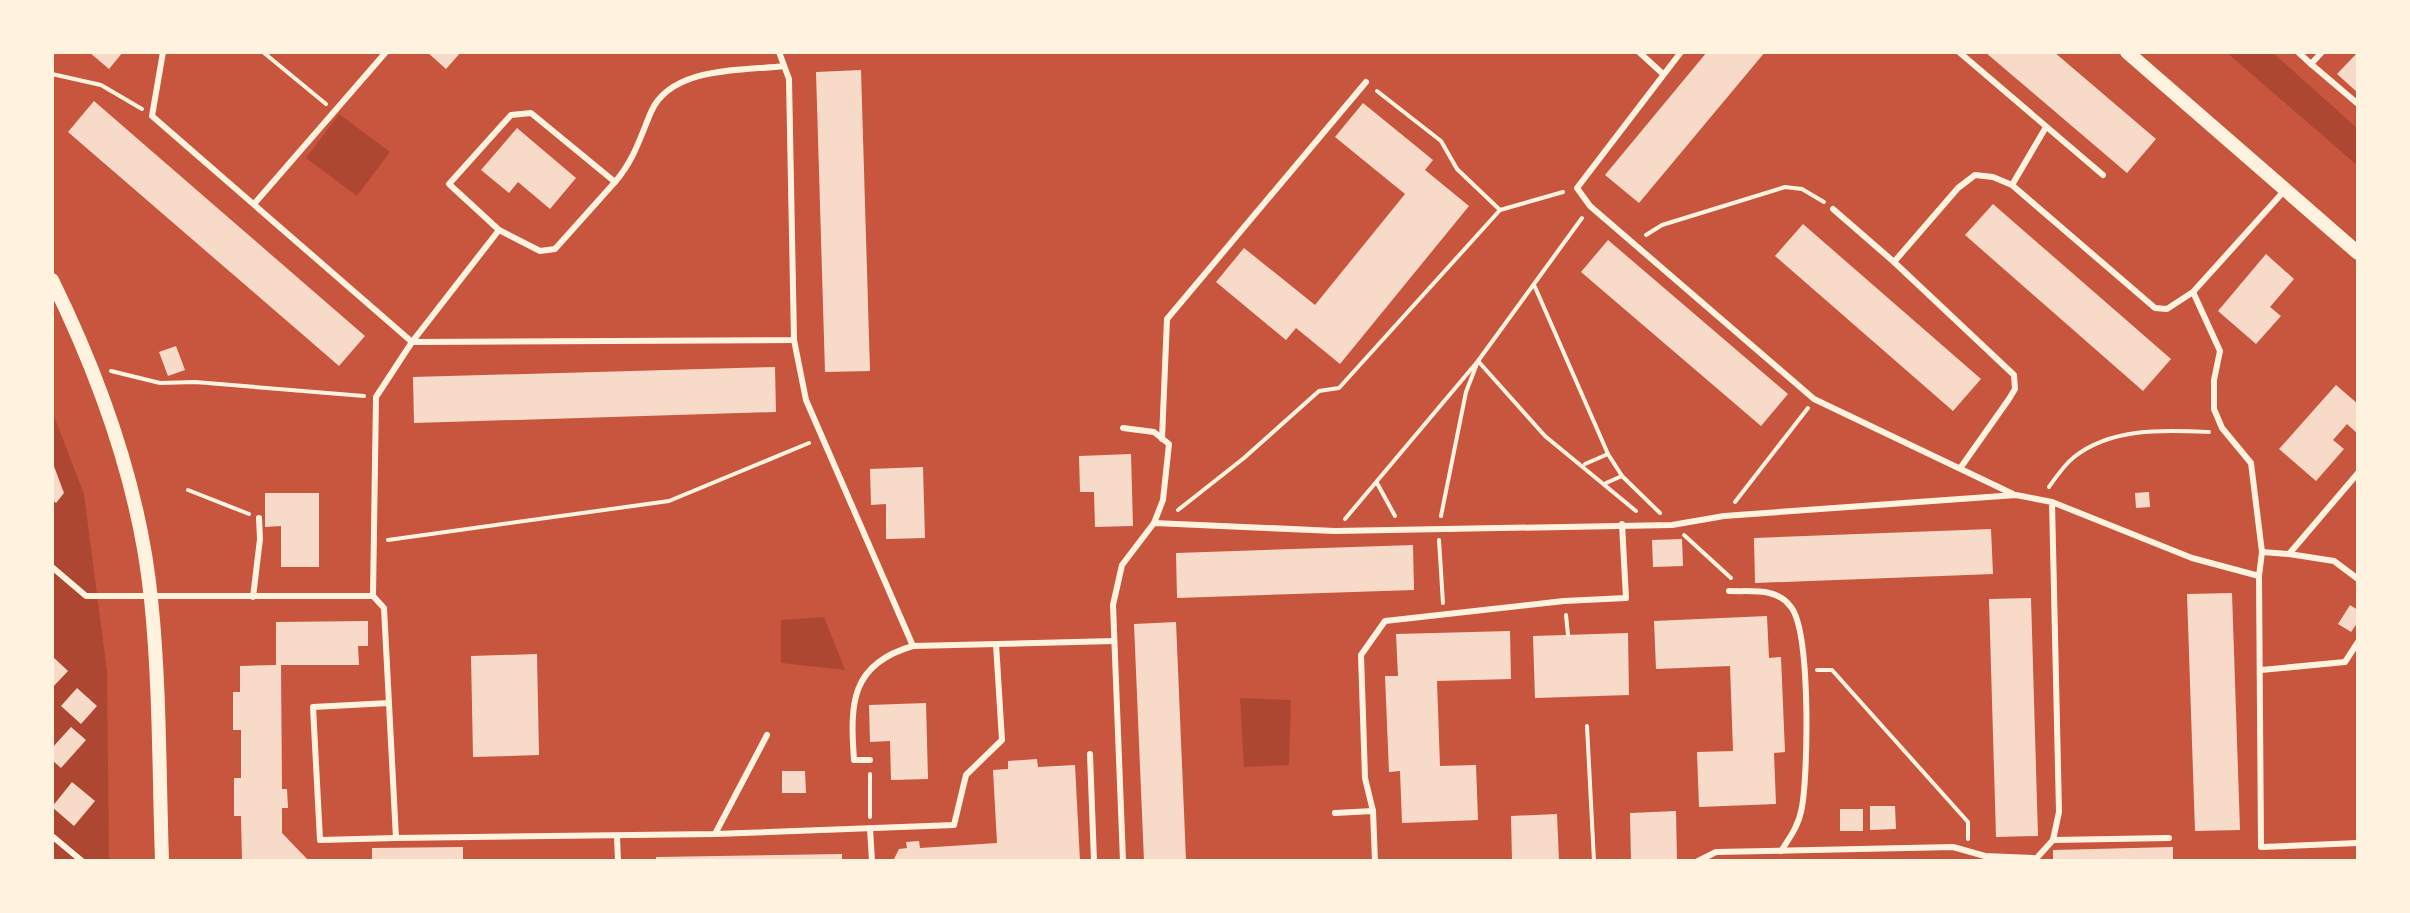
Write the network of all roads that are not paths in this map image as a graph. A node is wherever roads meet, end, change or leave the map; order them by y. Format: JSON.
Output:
{"nodes":[{"id":1,"x":163,"y":52,"type":"edge"},
{"id":2,"x":386,"y":52,"type":"edge"},
{"id":3,"x":779,"y":52,"type":"edge"},
{"id":4,"x":1639,"y":52,"type":"edge"},
{"id":5,"x":1681,"y":52,"type":"edge"},
{"id":6,"x":1959,"y":52,"type":"edge"},
{"id":7,"x":2127,"y":52,"type":"edge"},
{"id":8,"x":2298,"y":52,"type":"edge"},
{"id":9,"x":2322,"y":52,"type":"edge"},
{"id":10,"x":2311,"y":64,"type":"junction"},
{"id":11,"x":784,"y":66,"type":"junction"},
{"id":12,"x":1663,"y":74,"type":"junction"},
{"id":13,"x":1366,"y":82,"type":"road end"},
{"id":14,"x":2358,"y":104,"type":"edge"},
{"id":15,"x":2046,"y":127,"type":"junction"},
{"id":16,"x":2103,"y":175,"type":"dead end"},
{"id":17,"x":615,"y":182,"type":"junction"},
{"id":18,"x":2012,"y":185,"type":"junction"},
{"id":19,"x":2286,"y":189,"type":"junction"},
{"id":20,"x":254,"y":204,"type":"junction"},
{"id":21,"x":1833,"y":209,"type":"road end"},
{"id":22,"x":499,"y":230,"type":"junction"},
{"id":23,"x":2358,"y":253,"type":"edge"},
{"id":24,"x":1894,"y":262,"type":"junction"},
{"id":25,"x":52,"y":280,"type":"edge"},
{"id":26,"x":2193,"y":292,"type":"junction"},
{"id":27,"x":794,"y":340,"type":"junction"},
{"id":28,"x":412,"y":342,"type":"junction"},
{"id":29,"x":1123,"y":428,"type":"dead end"},
{"id":30,"x":1162,"y":439,"type":"junction"},
{"id":31,"x":1961,"y":467,"type":"junction"},
{"id":32,"x":2358,"y":473,"type":"edge"},
{"id":33,"x":2016,"y":495,"type":"junction"},
{"id":34,"x":2052,"y":502,"type":"junction"},
{"id":35,"x":259,"y":518,"type":"road end"},
{"id":36,"x":1158,"y":522,"type":"junction"},
{"id":37,"x":1622,"y":524,"type":"junction"},
{"id":38,"x":2262,"y":552,"type":"junction"},
{"id":39,"x":2289,"y":554,"type":"junction"},
{"id":40,"x":52,"y":567,"type":"edge"},
{"id":41,"x":2259,"y":576,"type":"junction"},
{"id":42,"x":2358,"y":579,"type":"edge"},
{"id":43,"x":1729,"y":591,"type":"dead end"},
{"id":44,"x":373,"y":596,"type":"junction"},
{"id":45,"x":253,"y":597,"type":"junction"},
{"id":46,"x":151,"y":598,"type":"junction"},
{"id":47,"x":1114,"y":641,"type":"junction"},
{"id":48,"x":2358,"y":642,"type":"edge"},
{"id":49,"x":996,"y":644,"type":"junction"},
{"id":50,"x":913,"y":646,"type":"junction"},
{"id":51,"x":2261,"y":670,"type":"junction"},
{"id":52,"x":389,"y":703,"type":"junction"},
{"id":53,"x":767,"y":735,"type":"dead end"},
{"id":54,"x":1090,"y":754,"type":"dead end"},
{"id":55,"x":870,"y":760,"type":"road end"},
{"id":56,"x":1373,"y":811,"type":"junction"},
{"id":57,"x":1335,"y":813,"type":"dead end"},
{"id":58,"x":870,"y":829,"type":"junction"},
{"id":59,"x":715,"y":834,"type":"junction"},
{"id":60,"x":52,"y":836,"type":"edge"},
{"id":61,"x":617,"y":837,"type":"junction"},
{"id":62,"x":396,"y":838,"type":"junction"},
{"id":63,"x":2169,"y":838,"type":"dead end"},
{"id":64,"x":2053,"y":840,"type":"junction"},
{"id":65,"x":2358,"y":843,"type":"edge"},
{"id":66,"x":1781,"y":851,"type":"junction"},
{"id":67,"x":2033,"y":859,"type":"edge"},
{"id":68,"x":82,"y":861,"type":"edge"},
{"id":69,"x":162,"y":861,"type":"edge"},
{"id":70,"x":618,"y":861,"type":"edge"},
{"id":71,"x":872,"y":861,"type":"edge"},
{"id":72,"x":1094,"y":861,"type":"edge"},
{"id":73,"x":1123,"y":861,"type":"edge"},
{"id":74,"x":1375,"y":861,"type":"edge"},
{"id":75,"x":1698,"y":861,"type":"edge"}],
"edges":[{"from":1,"to":20,"type":"lane"},
{"from":2,"to":20,"type":"lane"},
{"from":3,"to":11,"type":"lane"},
{"from":4,"to":12,"type":"lane"},
{"from":5,"to":12,"type":"lane"},
{"from":6,"to":15,"type":"lane"},
{"from":7,"to":19,"type":"street"},
{"from":8,"to":10,"type":"lane"},
{"from":9,"to":10,"type":"lane"},
{"from":10,"to":14,"type":"lane"},
{"from":11,"to":17,"type":"lane"},
{"from":11,"to":27,"type":"lane"},
{"from":12,"to":31,"type":"lane"},
{"from":13,"to":30,"type":"lane"},
{"from":15,"to":16,"type":"lane"},
{"from":15,"to":18,"type":"lane"},
{"from":17,"to":22,"type":"lane"},
{"from":17,"to":22,"type":"lane"},
{"from":18,"to":24,"type":"lane"},
{"from":18,"to":26,"type":"lane"},
{"from":19,"to":23,"type":"street"},
{"from":19,"to":26,"type":"lane"},
{"from":20,"to":28,"type":"lane"},
{"from":21,"to":24,"type":"lane"},
{"from":22,"to":28,"type":"lane"},
{"from":24,"to":31,"type":"lane"},
{"from":25,"to":46,"type":"street"},
{"from":26,"to":38,"type":"lane"},
{"from":27,"to":28,"type":"lane"},
{"from":27,"to":50,"type":"lane"},
{"from":28,"to":44,"type":"lane"},
{"from":29,"to":30,"type":"lane"},
{"from":30,"to":36,"type":"lane"},
{"from":31,"to":33,"type":"lane"},
{"from":32,"to":39,"type":"lane"},
{"from":33,"to":34,"type":"lane"},
{"from":33,"to":37,"type":"lane"},
{"from":34,"to":41,"type":"lane"},
{"from":34,"to":64,"type":"lane"},
{"from":35,"to":45,"type":"lane"},
{"from":36,"to":37,"type":"lane"},
{"from":36,"to":47,"type":"lane"},
{"from":37,"to":56,"type":"lane"},
{"from":38,"to":39,"type":"lane"},
{"from":38,"to":41,"type":"lane"},
{"from":39,"to":42,"type":"lane"},
{"from":40,"to":46,"type":"lane"},
{"from":41,"to":51,"type":"lane"},
{"from":43,"to":66,"type":"lane"},
{"from":44,"to":45,"type":"lane"},
{"from":44,"to":52,"type":"lane"},
{"from":45,"to":46,"type":"lane"},
{"from":46,"to":69,"type":"street"},
{"from":47,"to":49,"type":"lane"},
{"from":47,"to":73,"type":"lane"},
{"from":48,"to":51,"type":"lane"},
{"from":49,"to":50,"type":"lane"},
{"from":49,"to":58,"type":"lane"},
{"from":50,"to":55,"type":"lane"},
{"from":51,"to":65,"type":"lane"},
{"from":52,"to":62,"type":"lane"},
{"from":52,"to":62,"type":"lane"},
{"from":53,"to":59,"type":"lane"},
{"from":54,"to":72,"type":"lane"},
{"from":56,"to":57,"type":"lane"},
{"from":56,"to":74,"type":"lane"},
{"from":58,"to":59,"type":"lane"},
{"from":58,"to":71,"type":"lane"},
{"from":59,"to":61,"type":"lane"},
{"from":60,"to":68,"type":"lane"},
{"from":61,"to":62,"type":"lane"},
{"from":61,"to":70,"type":"lane"},
{"from":63,"to":64,"type":"lane"},
{"from":64,"to":67,"type":"lane"},
{"from":66,"to":67,"type":"lane"},
{"from":66,"to":75,"type":"lane"}]}
